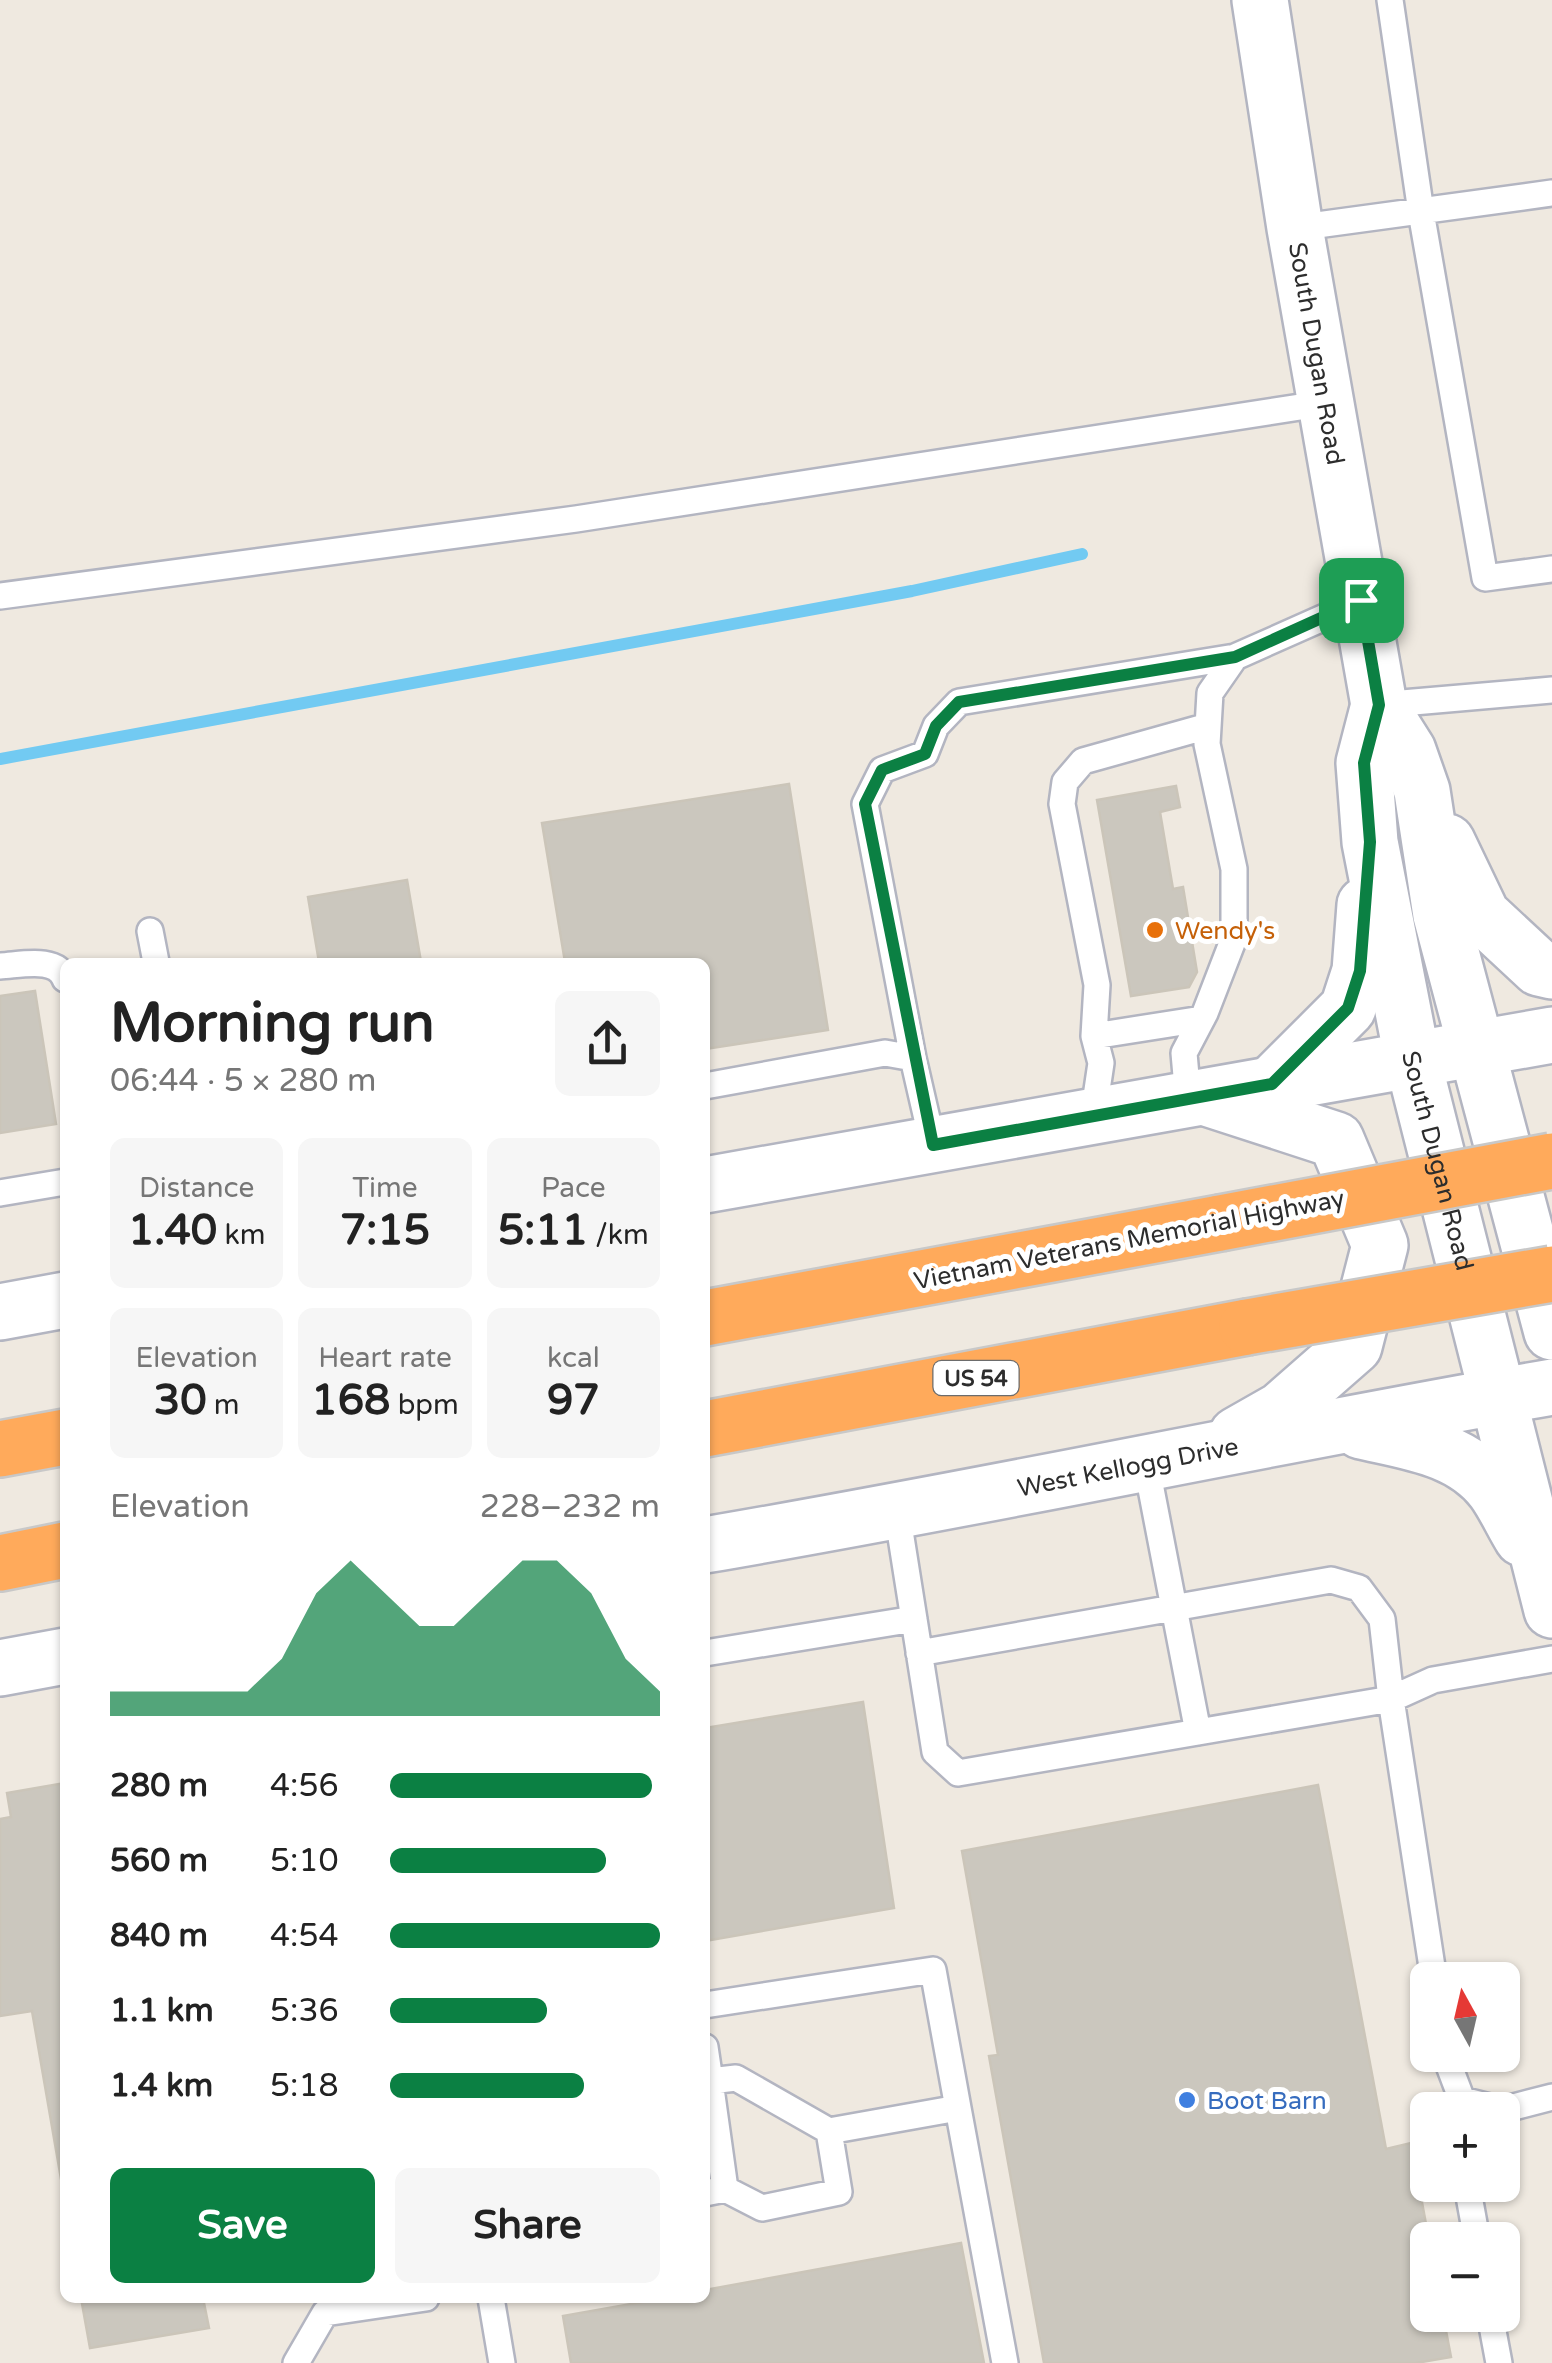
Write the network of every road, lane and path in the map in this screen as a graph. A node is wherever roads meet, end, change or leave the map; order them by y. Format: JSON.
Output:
{"nodes":[{"id":1,"x":1260,"y":0,"type":"edge"},
{"id":2,"x":1390,"y":0,"type":"edge"},
{"id":3,"x":1552,"y":193,"type":"edge"},
{"id":4,"x":1421,"y":212,"type":"junction"},
{"id":5,"x":1295,"y":228,"type":"junction"},
{"id":6,"x":1326,"y":403,"type":"junction"},
{"id":7,"x":1552,"y":569,"type":"edge"},
{"id":8,"x":0,"y":596,"type":"edge"},
{"id":9,"x":1361,"y":600,"type":"junction"},
{"id":10,"x":1235,"y":657,"type":"junction"},
{"id":11,"x":1552,"y":690,"type":"edge"},
{"id":12,"x":1379,"y":705,"type":"junction"},
{"id":13,"x":1208,"y":726,"type":"junction"},
{"id":14,"x":1422,"y":790,"type":"junction"},
{"id":15,"x":1370,"y":842,"type":"junction"},
{"id":16,"x":150,"y":931,"type":"dead end"},
{"id":17,"x":155,"y":958,"type":"edge"},
{"id":18,"x":0,"y":966,"type":"edge"},
{"id":19,"x":60,"y":970,"type":"edge"},
{"id":20,"x":1552,"y":971,"type":"edge"},
{"id":21,"x":1202,"y":1019,"type":"junction"},
{"id":22,"x":1552,"y":1035,"type":"edge"},
{"id":23,"x":1094,"y":1036,"type":"junction"},
{"id":24,"x":1477,"y":1049,"type":"junction"},
{"id":25,"x":1412,"y":1057,"type":"junction"},
{"id":26,"x":913,"y":1058,"type":"junction"},
{"id":27,"x":1272,"y":1084,"type":"junction"},
{"id":28,"x":710,"y":1085,"type":"edge"},
{"id":29,"x":1195,"y":1098,"type":"junction"},
{"id":30,"x":1093,"y":1117,"type":"junction"},
{"id":31,"x":933,"y":1145,"type":"junction"},
{"id":32,"x":1552,"y":1160,"type":"edge"},
{"id":33,"x":60,"y":1183,"type":"edge"},
{"id":34,"x":710,"y":1183,"type":"edge"},
{"id":35,"x":0,"y":1194,"type":"edge"},
{"id":36,"x":1552,"y":1274,"type":"edge"},
{"id":37,"x":60,"y":1301,"type":"edge"},
{"id":38,"x":0,"y":1312,"type":"edge"},
{"id":39,"x":710,"y":1317,"type":"edge"},
{"id":40,"x":1552,"y":1332,"type":"edge"},
{"id":41,"x":1552,"y":1387,"type":"edge"},
{"id":42,"x":1498,"y":1396,"type":"junction"},
{"id":43,"x":1339,"y":1426,"type":"junction"},
{"id":44,"x":710,"y":1429,"type":"edge"},
{"id":45,"x":60,"y":1438,"type":"edge"},
{"id":46,"x":0,"y":1449,"type":"edge"},
{"id":47,"x":1208,"y":1451,"type":"junction"},
{"id":48,"x":1146,"y":1463,"type":"junction"},
{"id":49,"x":897,"y":1512,"type":"junction"},
{"id":50,"x":710,"y":1544,"type":"edge"},
{"id":51,"x":60,"y":1551,"type":"edge"},
{"id":52,"x":0,"y":1563,"type":"edge"},
{"id":53,"x":1548,"y":1593,"type":"edge"},
{"id":54,"x":1175,"y":1608,"type":"junction"},
{"id":55,"x":914,"y":1619,"type":"junction"},
{"id":56,"x":710,"y":1652,"type":"edge"},
{"id":57,"x":919,"y":1653,"type":"junction"},
{"id":58,"x":60,"y":1657,"type":"edge"},
{"id":59,"x":1552,"y":1660,"type":"edge"},
{"id":60,"x":0,"y":1668,"type":"edge"},
{"id":61,"x":1392,"y":1699,"type":"junction"},
{"id":62,"x":1198,"y":1732,"type":"junction"},
{"id":63,"x":1431,"y":1962,"type":"edge"},
{"id":64,"x":710,"y":2003,"type":"edge"},
{"id":65,"x":710,"y":2082,"type":"edge"},
{"id":66,"x":1552,"y":2097,"type":"edge"},
{"id":67,"x":1520,"y":2105,"type":"edge"},
{"id":68,"x":958,"y":2108,"type":"junction"},
{"id":69,"x":710,"y":2113,"type":"edge"},
{"id":70,"x":829,"y":2132,"type":"junction"},
{"id":71,"x":715,"y":2191,"type":"edge"},
{"id":72,"x":353,"y":2303,"type":"edge"},
{"id":73,"x":492,"y":2303,"type":"edge"},
{"id":74,"x":324,"y":2305,"type":"edge"},
{"id":75,"x":1493,"y":2332,"type":"edge"},
{"id":76,"x":296,"y":2363,"type":"edge"},
{"id":77,"x":502,"y":2363,"type":"edge"},
{"id":78,"x":1005,"y":2363,"type":"edge"},
{"id":79,"x":1499,"y":2363,"type":"edge"}],
"edges":[{"from":1,"to":5,"type":"street","name":"South Dugan Road"},
{"from":2,"to":4,"type":"lane"},
{"from":3,"to":4,"type":"lane"},
{"from":4,"to":5,"type":"lane"},
{"from":4,"to":7,"type":"lane"},
{"from":5,"to":6,"type":"street","name":"South Dugan Road"},
{"from":6,"to":8,"type":"lane"},
{"from":6,"to":9,"type":"street","name":"South Dugan Road"},
{"from":9,"to":10,"type":"lane"},
{"from":9,"to":12,"type":"street","name":"South Dugan Road"},
{"from":10,"to":13,"type":"lane"},
{"from":10,"to":26,"type":"lane"},
{"from":11,"to":12,"type":"lane"},
{"from":12,"to":14,"type":"street","name":"South Dugan Road"},
{"from":12,"to":15,"type":"street","name":"South Dugan Road"},
{"from":13,"to":21,"type":"lane"},
{"from":13,"to":23,"type":"lane"},
{"from":14,"to":20,"type":"street"},
{"from":14,"to":24,"type":"street","name":"South Dugan Road"},
{"from":15,"to":25,"type":"street","name":"South Dugan Road"},
{"from":15,"to":27,"type":"street"},
{"from":16,"to":17,"type":"lane"},
{"from":18,"to":19,"type":"lane"},
{"from":21,"to":23,"type":"lane"},
{"from":21,"to":29,"type":"lane"},
{"from":22,"to":24,"type":"street"},
{"from":23,"to":30,"type":"lane"},
{"from":24,"to":25,"type":"street"},
{"from":24,"to":40,"type":"street","name":"South Dugan Road"},
{"from":25,"to":27,"type":"street"},
{"from":25,"to":42,"type":"street","name":"South Dugan Road"},
{"from":26,"to":28,"type":"lane"},
{"from":26,"to":31,"type":"lane"},
{"from":27,"to":29,"type":"street"},
{"from":29,"to":30,"type":"street"},
{"from":29,"to":47,"type":"street"},
{"from":30,"to":31,"type":"street"},
{"from":31,"to":34,"type":"street"},
{"from":32,"to":39,"type":"highway","name":"Vietnam Veterans Memorial Highway","bridge":true},
{"from":33,"to":35,"type":"lane"},
{"from":36,"to":44,"type":"highway","number":"US 54","bridge":true},
{"from":37,"to":38,"type":"street"},
{"from":41,"to":42,"type":"street","name":"West Kellogg Drive"},
{"from":42,"to":43,"type":"street","name":"West Kellogg Drive"},
{"from":42,"to":53,"type":"street","name":"South Dugan Road"},
{"from":43,"to":47,"type":"street","name":"West Kellogg Drive"},
{"from":43,"to":53,"type":"street"},
{"from":45,"to":46,"type":"highway"},
{"from":47,"to":48,"type":"street","name":"West Kellogg Drive"},
{"from":48,"to":49,"type":"street","name":"West Kellogg Drive"},
{"from":48,"to":54,"type":"lane"},
{"from":49,"to":50,"type":"street","name":"West Kellogg Drive"},
{"from":49,"to":55,"type":"lane"},
{"from":51,"to":52,"type":"highway"},
{"from":54,"to":57,"type":"lane"},
{"from":54,"to":61,"type":"lane"},
{"from":54,"to":62,"type":"lane"},
{"from":55,"to":56,"type":"lane"},
{"from":55,"to":57,"type":"lane"},
{"from":57,"to":62,"type":"lane"},
{"from":58,"to":60,"type":"street"},
{"from":59,"to":61,"type":"lane"},
{"from":61,"to":62,"type":"lane"},
{"from":61,"to":63,"type":"lane"},
{"from":64,"to":68,"type":"lane"},
{"from":65,"to":70,"type":"lane"},
{"from":66,"to":67,"type":"lane"},
{"from":68,"to":70,"type":"lane"},
{"from":68,"to":78,"type":"lane"},
{"from":69,"to":71,"type":"lane"},
{"from":70,"to":71,"type":"lane"},
{"from":72,"to":74,"type":"lane"},
{"from":73,"to":77,"type":"lane"},
{"from":74,"to":76,"type":"lane"},
{"from":75,"to":79,"type":"lane"}]}
